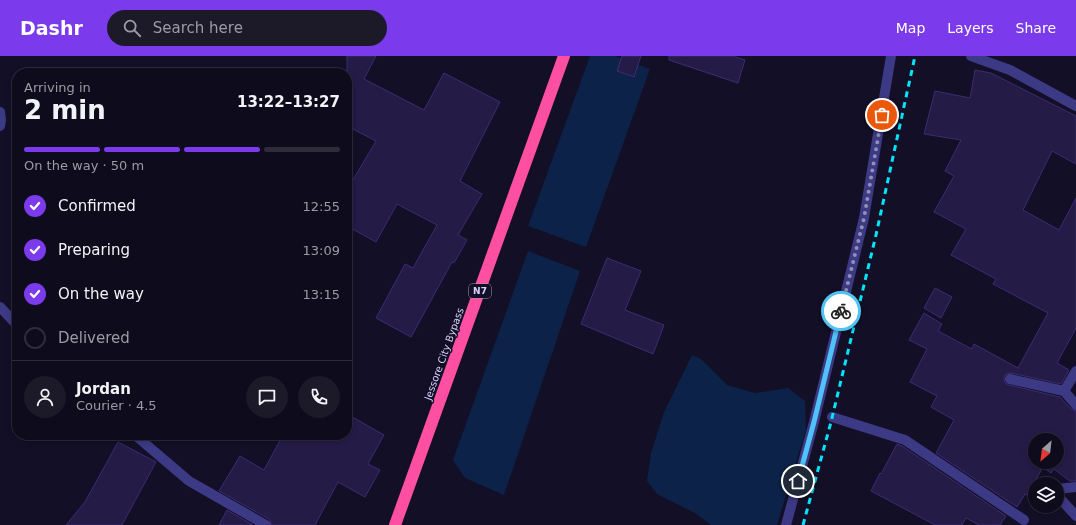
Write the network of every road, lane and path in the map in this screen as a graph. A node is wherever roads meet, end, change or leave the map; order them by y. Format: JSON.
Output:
{"nodes":[{"id":1,"x":564,"y":56,"type":"edge"},
{"id":2,"x":891,"y":56,"type":"edge"},
{"id":3,"x":971,"y":56,"type":"edge"},
{"id":4,"x":1076,"y":106,"type":"edge"},
{"id":5,"x":0,"y":112,"type":"edge"},
{"id":6,"x":0,"y":126,"type":"edge"},
{"id":7,"x":0,"y":307,"type":"edge"},
{"id":8,"x":12,"y":320,"type":"edge"},
{"id":9,"x":1076,"y":371,"type":"edge"},
{"id":10,"x":1010,"y":378,"type":"dead end"},
{"id":11,"x":1064,"y":391,"type":"junction"},
{"id":12,"x":1076,"y":405,"type":"edge"},
{"id":13,"x":832,"y":417,"type":"dead end"},
{"id":14,"x":141,"y":440,"type":"edge"},
{"id":15,"x":1076,"y":487,"type":"edge"},
{"id":16,"x":1064,"y":488,"type":"edge"},
{"id":17,"x":1064,"y":503,"type":"edge"},
{"id":18,"x":1076,"y":517,"type":"edge"},
{"id":19,"x":1024,"y":520,"type":"dead end"},
{"id":20,"x":266,"y":525,"type":"edge"},
{"id":21,"x":395,"y":525,"type":"edge"},
{"id":22,"x":786,"y":525,"type":"edge"},
{"id":23,"x":1072,"y":525,"type":"edge"}],
"edges":[{"from":1,"to":21,"type":"highway","name":"Jessore City Bypass","number":"N7"},
{"from":2,"to":22,"type":"street"},
{"from":3,"to":4,"type":"street"},
{"from":5,"to":6,"type":"street"},
{"from":7,"to":8,"type":"street"},
{"from":9,"to":11,"type":"street"},
{"from":10,"to":11,"type":"street"},
{"from":11,"to":12,"type":"street"},
{"from":13,"to":19,"type":"street"},
{"from":14,"to":20,"type":"street"},
{"from":15,"to":16,"type":"street"},
{"from":17,"to":18,"type":"street"},
{"from":18,"to":23,"type":"street"}]}
